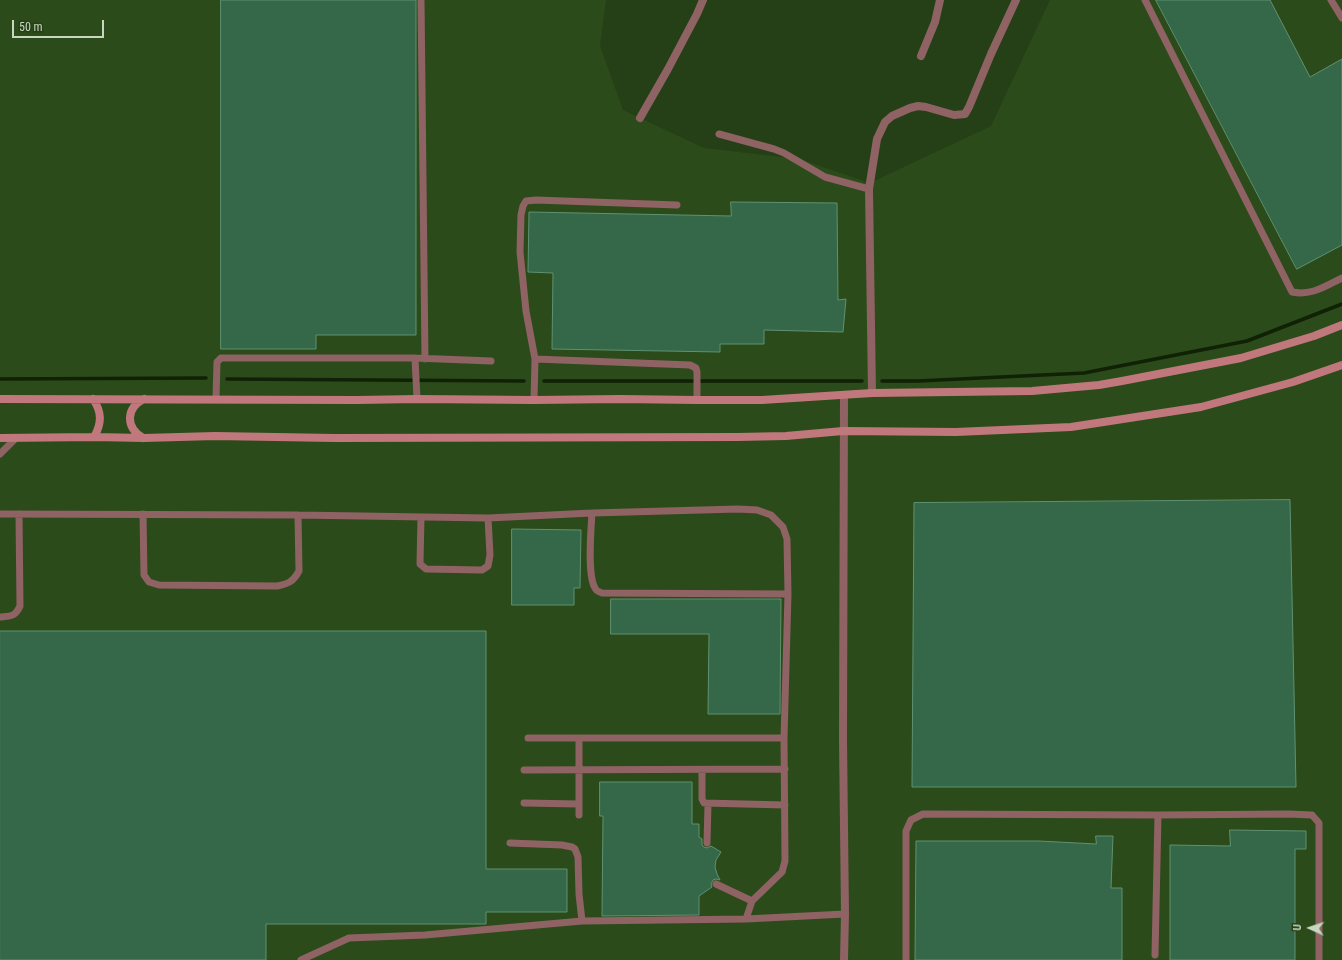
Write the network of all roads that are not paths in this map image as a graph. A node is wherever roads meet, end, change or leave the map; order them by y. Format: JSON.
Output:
{"nodes":[{"id":1,"x":421,"y":0,"type":"edge"},
{"id":2,"x":703,"y":0,"type":"edge"},
{"id":3,"x":940,"y":0,"type":"edge"},
{"id":4,"x":1016,"y":0,"type":"edge"},
{"id":5,"x":1145,"y":0,"type":"edge"},
{"id":6,"x":1331,"y":0,"type":"edge"},
{"id":7,"x":1342,"y":18,"type":"edge"},
{"id":8,"x":922,"y":56,"type":"dead end"},
{"id":9,"x":640,"y":118,"type":"dead end"},
{"id":10,"x":719,"y":134,"type":"dead end"},
{"id":11,"x":869,"y":188,"type":"junction"},
{"id":12,"x":677,"y":205,"type":"dead end"},
{"id":13,"x":1342,"y":278,"type":"edge"},
{"id":14,"x":1342,"y":325,"type":"edge"},
{"id":15,"x":415,"y":358,"type":"junction"},
{"id":16,"x":425,"y":359,"type":"junction"},
{"id":17,"x":535,"y":359,"type":"junction"},
{"id":18,"x":491,"y":361,"type":"dead end"},
{"id":19,"x":1342,"y":365,"type":"edge"},
{"id":20,"x":872,"y":393,"type":"junction"},
{"id":21,"x":844,"y":395,"type":"junction"},
{"id":22,"x":0,"y":398,"type":"edge"},
{"id":23,"x":93,"y":399,"type":"junction"},
{"id":24,"x":145,"y":399,"type":"junction"},
{"id":25,"x":216,"y":399,"type":"junction"},
{"id":26,"x":417,"y":399,"type":"junction"},
{"id":27,"x":534,"y":400,"type":"junction"},
{"id":28,"x":697,"y":400,"type":"junction"},
{"id":29,"x":843,"y":431,"type":"junction"},
{"id":30,"x":94,"y":437,"type":"junction"},
{"id":31,"x":0,"y":438,"type":"edge"},
{"id":32,"x":16,"y":438,"type":"junction"},
{"id":33,"x":144,"y":438,"type":"junction"},
{"id":34,"x":0,"y":454,"type":"edge"},
{"id":35,"x":592,"y":513,"type":"junction"},
{"id":36,"x":0,"y":514,"type":"edge"},
{"id":37,"x":19,"y":514,"type":"junction"},
{"id":38,"x":143,"y":514,"type":"junction"},
{"id":39,"x":298,"y":515,"type":"junction"},
{"id":40,"x":421,"y":517,"type":"junction"},
{"id":41,"x":488,"y":518,"type":"junction"},
{"id":42,"x":788,"y":594,"type":"junction"},
{"id":43,"x":0,"y":617,"type":"edge"},
{"id":44,"x":528,"y":738,"type":"dead end"},
{"id":45,"x":579,"y":738,"type":"junction"},
{"id":46,"x":784,"y":738,"type":"junction"},
{"id":47,"x":785,"y":769,"type":"junction"},
{"id":48,"x":524,"y":770,"type":"dead end"},
{"id":49,"x":579,"y":770,"type":"junction"},
{"id":50,"x":702,"y":770,"type":"junction"},
{"id":51,"x":524,"y":803,"type":"dead end"},
{"id":52,"x":579,"y":804,"type":"junction"},
{"id":53,"x":708,"y":804,"type":"junction"},
{"id":54,"x":785,"y":805,"type":"junction"},
{"id":55,"x":579,"y":814,"type":"dead end"},
{"id":56,"x":1158,"y":816,"type":"junction"},
{"id":57,"x":510,"y":843,"type":"dead end"},
{"id":58,"x":707,"y":843,"type":"dead end"},
{"id":59,"x":716,"y":884,"type":"dead end"},
{"id":60,"x":752,"y":901,"type":"junction"},
{"id":61,"x":845,"y":914,"type":"junction"},
{"id":62,"x":746,"y":919,"type":"junction"},
{"id":63,"x":582,"y":920,"type":"junction"},
{"id":64,"x":1155,"y":955,"type":"dead end"},
{"id":65,"x":301,"y":960,"type":"edge"},
{"id":66,"x":844,"y":960,"type":"edge"},
{"id":67,"x":906,"y":960,"type":"edge"},
{"id":68,"x":1319,"y":960,"type":"edge"}],
"edges":[{"from":1,"to":16,"type":"lane"},
{"from":2,"to":9,"type":"street"},
{"from":3,"to":8,"type":"street"},
{"from":4,"to":11,"type":"street"},
{"from":5,"to":13,"type":"lane"},
{"from":6,"to":7,"type":"lane"},
{"from":10,"to":11,"type":"lane"},
{"from":11,"to":20,"type":"street"},
{"from":12,"to":17,"type":"lane"},
{"from":14,"to":20,"type":"street"},
{"from":15,"to":16,"type":"lane"},
{"from":15,"to":25,"type":"lane"},
{"from":15,"to":26,"type":"lane"},
{"from":16,"to":18,"type":"lane"},
{"from":17,"to":27,"type":"lane"},
{"from":17,"to":28,"type":"lane"},
{"from":19,"to":29,"type":"street"},
{"from":20,"to":21,"type":"street"},
{"from":21,"to":28,"type":"street"},
{"from":21,"to":29,"type":"street"},
{"from":22,"to":23,"type":"street"},
{"from":23,"to":24,"type":"street"},
{"from":23,"to":30,"type":"street"},
{"from":24,"to":25,"type":"street"},
{"from":24,"to":33,"type":"street"},
{"from":25,"to":26,"type":"street"},
{"from":26,"to":27,"type":"street"},
{"from":27,"to":28,"type":"street"},
{"from":29,"to":33,"type":"street"},
{"from":29,"to":61,"type":"street"},
{"from":30,"to":32,"type":"street"},
{"from":30,"to":33,"type":"street"},
{"from":31,"to":32,"type":"street"},
{"from":32,"to":34,"type":"lane"},
{"from":35,"to":41,"type":"lane"},
{"from":35,"to":42,"type":"lane"},
{"from":35,"to":42,"type":"lane"},
{"from":36,"to":37,"type":"lane"},
{"from":37,"to":38,"type":"lane"},
{"from":37,"to":43,"type":"lane"},
{"from":38,"to":39,"type":"lane"},
{"from":38,"to":39,"type":"lane"},
{"from":39,"to":40,"type":"lane"},
{"from":40,"to":41,"type":"lane"},
{"from":40,"to":41,"type":"lane"},
{"from":42,"to":46,"type":"lane"},
{"from":44,"to":45,"type":"lane"},
{"from":45,"to":46,"type":"lane"},
{"from":45,"to":49,"type":"lane"},
{"from":46,"to":47,"type":"lane"},
{"from":47,"to":50,"type":"lane"},
{"from":47,"to":54,"type":"lane"},
{"from":48,"to":49,"type":"lane"},
{"from":49,"to":50,"type":"lane"},
{"from":49,"to":52,"type":"lane"},
{"from":50,"to":53,"type":"lane"},
{"from":51,"to":52,"type":"lane"},
{"from":52,"to":55,"type":"lane"},
{"from":53,"to":54,"type":"lane"},
{"from":53,"to":58,"type":"lane"},
{"from":54,"to":60,"type":"lane"},
{"from":56,"to":64,"type":"lane"},
{"from":56,"to":67,"type":"lane"},
{"from":56,"to":68,"type":"lane"},
{"from":57,"to":63,"type":"lane"},
{"from":59,"to":60,"type":"lane"},
{"from":60,"to":62,"type":"lane"},
{"from":61,"to":62,"type":"lane"},
{"from":61,"to":66,"type":"street"},
{"from":62,"to":63,"type":"lane"},
{"from":63,"to":65,"type":"lane"}]}
